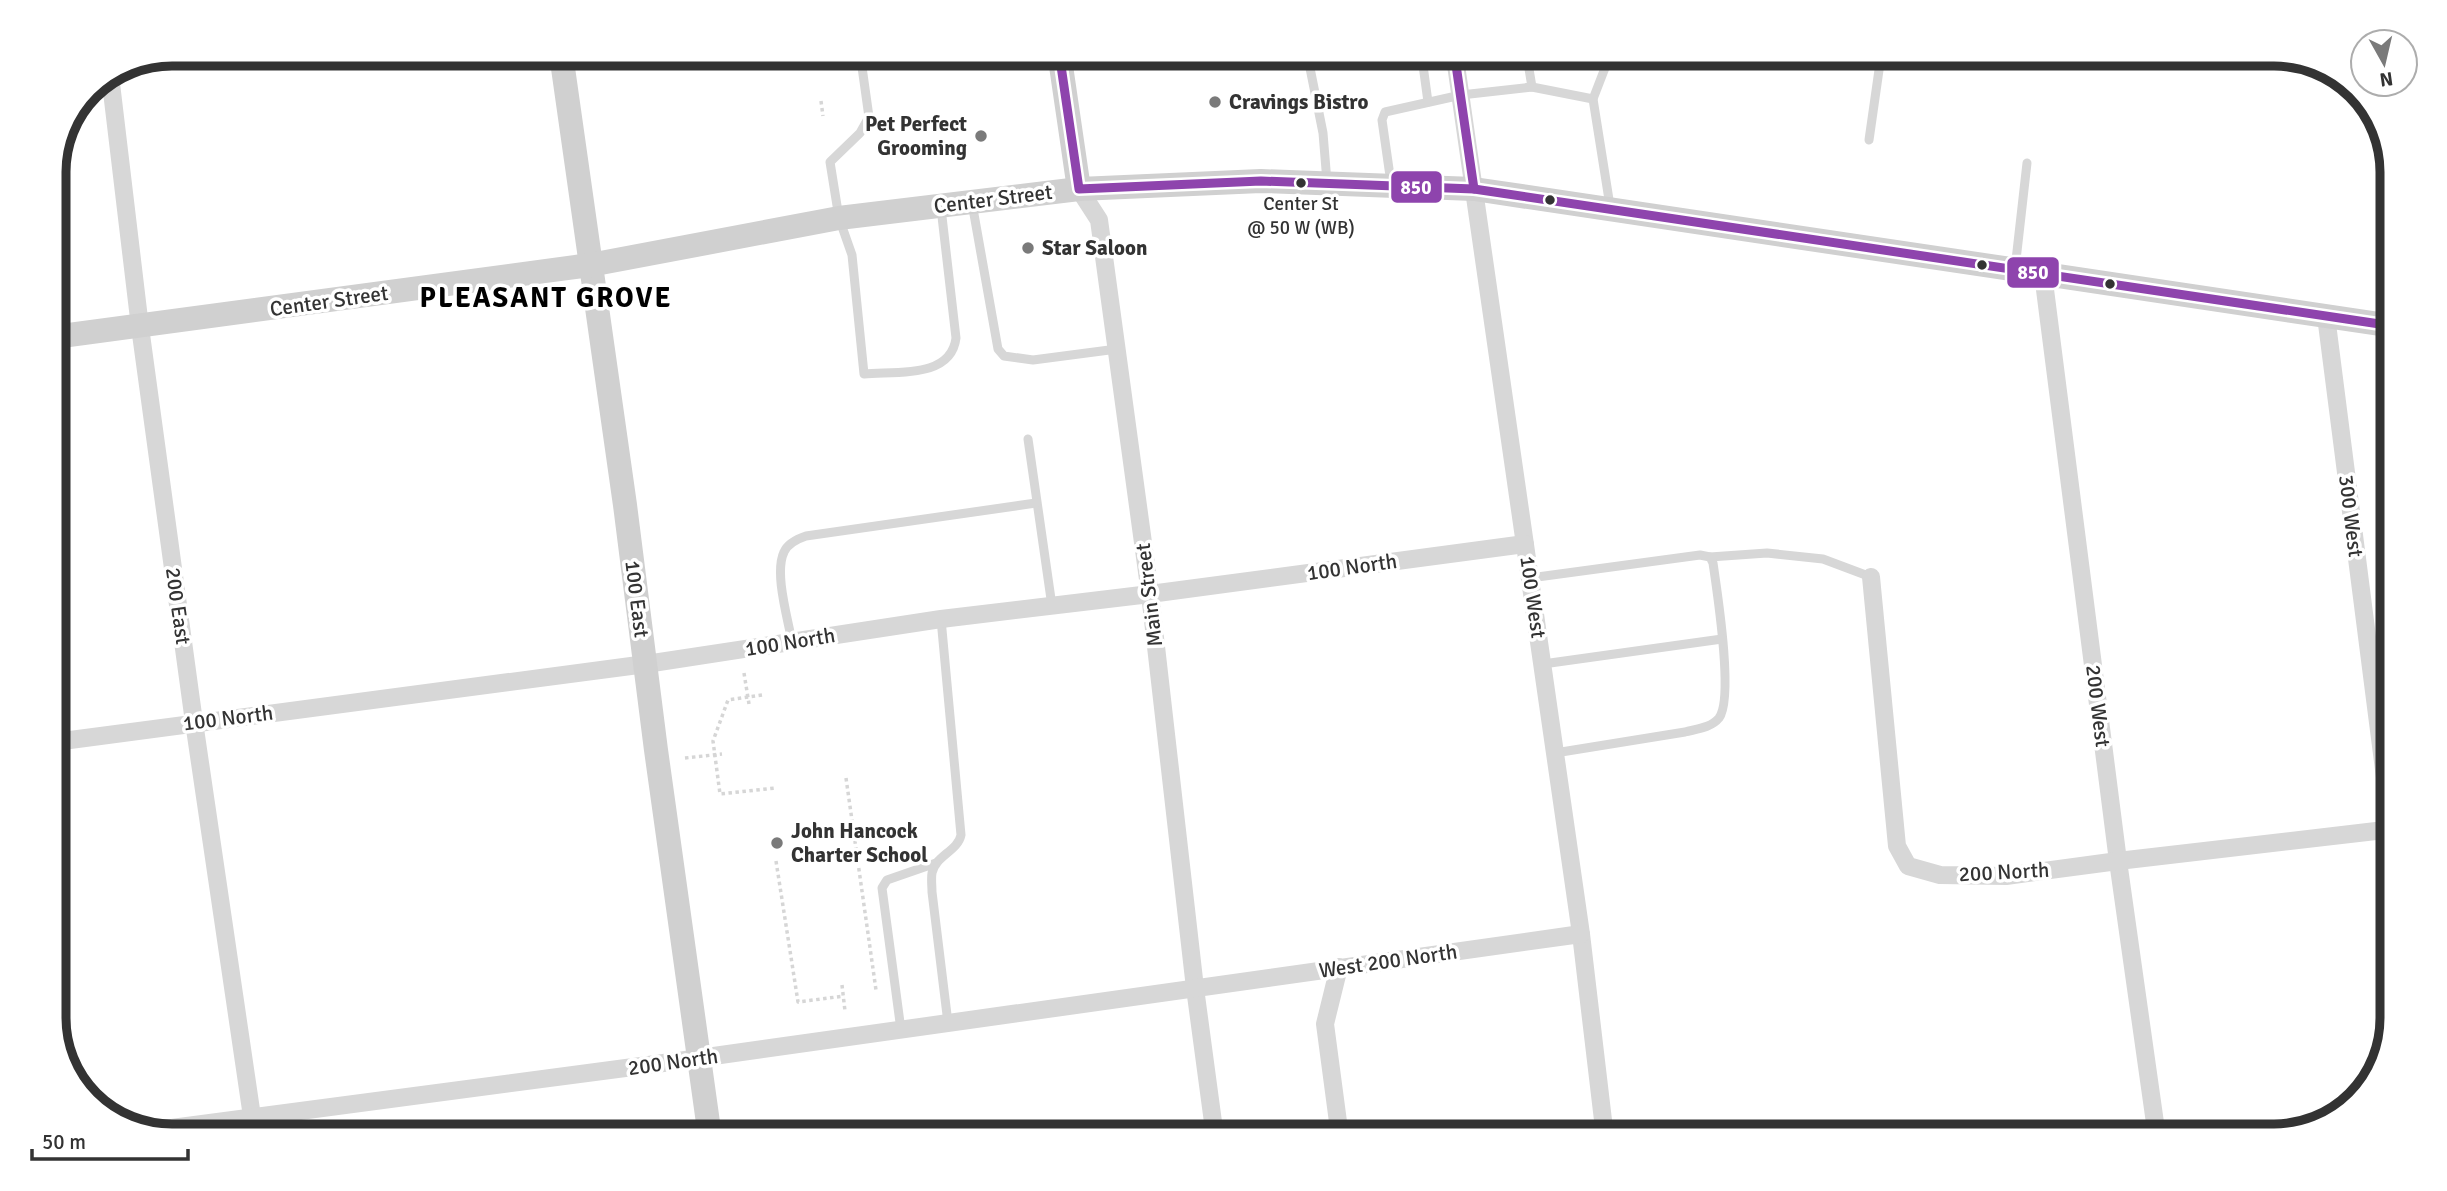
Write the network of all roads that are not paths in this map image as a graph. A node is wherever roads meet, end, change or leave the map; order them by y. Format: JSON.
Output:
{"nodes":[{"id":1,"x":563,"y":66,"type":"edge"},
{"id":2,"x":862,"y":66,"type":"edge"},
{"id":3,"x":1061,"y":66,"type":"edge"},
{"id":4,"x":1310,"y":66,"type":"edge"},
{"id":5,"x":1423,"y":66,"type":"edge"},
{"id":6,"x":1456,"y":66,"type":"edge"},
{"id":7,"x":1528,"y":66,"type":"edge"},
{"id":8,"x":1605,"y":66,"type":"edge"},
{"id":9,"x":1880,"y":66,"type":"edge"},
{"id":10,"x":111,"y":87,"type":"edge"},
{"id":11,"x":1532,"y":87,"type":"junction"},
{"id":12,"x":1461,"y":95,"type":"junction"},
{"id":13,"x":1593,"y":99,"type":"junction"},
{"id":14,"x":1428,"y":102,"type":"junction"},
{"id":15,"x":1869,"y":140,"type":"dead end"},
{"id":16,"x":2027,"y":163,"type":"dead end"},
{"id":17,"x":1327,"y":184,"type":"junction"},
{"id":18,"x":1392,"y":187,"type":"junction"},
{"id":19,"x":1079,"y":189,"type":"junction"},
{"id":20,"x":1475,"y":189,"type":"junction"},
{"id":21,"x":972,"y":202,"type":"junction"},
{"id":22,"x":941,"y":206,"type":"junction"},
{"id":23,"x":1611,"y":208,"type":"junction"},
{"id":24,"x":839,"y":218,"type":"junction"},
{"id":25,"x":590,"y":265,"type":"junction"},
{"id":26,"x":2015,"y":269,"type":"junction"},
{"id":27,"x":2043,"y":274,"type":"junction"},
{"id":28,"x":2326,"y":316,"type":"junction"},
{"id":29,"x":2380,"y":324,"type":"edge"},
{"id":30,"x":140,"y":327,"type":"junction"},
{"id":31,"x":67,"y":335,"type":"edge"},
{"id":32,"x":1117,"y":349,"type":"junction"},
{"id":33,"x":1028,"y":439,"type":"dead end"},
{"id":34,"x":1036,"y":503,"type":"junction"},
{"id":35,"x":1525,"y":544,"type":"junction"},
{"id":36,"x":1710,"y":557,"type":"junction"},
{"id":37,"x":1871,"y":577,"type":"joint"},
{"id":38,"x":1530,"y":578,"type":"junction"},
{"id":39,"x":1150,"y":594,"type":"junction"},
{"id":40,"x":1052,"y":606,"type":"junction"},
{"id":41,"x":941,"y":619,"type":"junction"},
{"id":42,"x":1722,"y":639,"type":"junction"},
{"id":43,"x":792,"y":642,"type":"junction"},
{"id":44,"x":646,"y":664,"type":"junction"},
{"id":45,"x":1543,"y":664,"type":"junction"},
{"id":46,"x":194,"y":722,"type":"junction"},
{"id":47,"x":2380,"y":739,"type":"edge"},
{"id":48,"x":67,"y":740,"type":"edge"},
{"id":49,"x":1555,"y":753,"type":"junction"},
{"id":50,"x":2380,"y":834,"type":"edge"},
{"id":51,"x":2118,"y":861,"type":"junction"},
{"id":52,"x":936,"y":863,"type":"junction"},
{"id":53,"x":1581,"y":934,"type":"junction"},
{"id":54,"x":1339,"y":967,"type":"junction"},
{"id":55,"x":1195,"y":988,"type":"junction"},
{"id":56,"x":948,"y":1023,"type":"junction"},
{"id":57,"x":901,"y":1030,"type":"junction"},
{"id":58,"x":699,"y":1058,"type":"junction"},
{"id":59,"x":253,"y":1117,"type":"junction"},
{"id":60,"x":204,"y":1124,"type":"edge"},
{"id":61,"x":254,"y":1124,"type":"edge"},
{"id":62,"x":708,"y":1124,"type":"edge"},
{"id":63,"x":1213,"y":1124,"type":"edge"},
{"id":64,"x":1338,"y":1124,"type":"edge"},
{"id":65,"x":1603,"y":1124,"type":"edge"},
{"id":66,"x":2152,"y":1124,"type":"edge"}],
"edges":[{"from":1,"to":25,"type":"main road","name":"100 East"},
{"from":2,"to":24,"type":"lane"},
{"from":3,"to":19,"type":"main road","name":"Main Street"},
{"from":4,"to":17,"type":"lane"},
{"from":5,"to":14,"type":"lane"},
{"from":6,"to":12,"type":"street","name":"100 West"},
{"from":7,"to":11,"type":"lane"},
{"from":8,"to":13,"type":"lane"},
{"from":9,"to":15,"type":"lane"},
{"from":10,"to":30,"type":"street","name":"200 East"},
{"from":11,"to":12,"type":"lane"},
{"from":11,"to":13,"type":"lane"},
{"from":12,"to":14,"type":"lane"},
{"from":12,"to":20,"type":"street","name":"100 West"},
{"from":13,"to":23,"type":"lane"},
{"from":14,"to":18,"type":"lane"},
{"from":16,"to":26,"type":"lane"},
{"from":17,"to":18,"type":"main road","name":"Center Street"},
{"from":17,"to":19,"type":"main road","name":"Center Street"},
{"from":18,"to":20,"type":"main road","name":"Center Street"},
{"from":19,"to":21,"type":"main road","name":"Center Street"},
{"from":19,"to":32,"type":"street","name":"Main Street"},
{"from":20,"to":23,"type":"main road","name":"Center Street"},
{"from":20,"to":35,"type":"street","name":"100 West"},
{"from":21,"to":22,"type":"main road","name":"Center Street"},
{"from":21,"to":32,"type":"lane"},
{"from":22,"to":24,"type":"main road","name":"Center Street"},
{"from":22,"to":24,"type":"lane"},
{"from":23,"to":26,"type":"main road","name":"Center Street"},
{"from":24,"to":25,"type":"main road","name":"Center Street"},
{"from":25,"to":30,"type":"main road","name":"Center Street"},
{"from":25,"to":44,"type":"main road","name":"100 East"},
{"from":26,"to":27,"type":"main road","name":"Center Street"},
{"from":27,"to":28,"type":"main road","name":"Center Street"},
{"from":27,"to":51,"type":"street","name":"200 West"},
{"from":28,"to":29,"type":"main road","name":"Center Street"},
{"from":28,"to":47,"type":"street","name":"300 West"},
{"from":30,"to":31,"type":"main road","name":"Center Street"},
{"from":30,"to":46,"type":"street","name":"200 East"},
{"from":32,"to":39,"type":"street","name":"Main Street"},
{"from":33,"to":34,"type":"lane"},
{"from":34,"to":40,"type":"lane"},
{"from":34,"to":43,"type":"lane"},
{"from":35,"to":38,"type":"street","name":"100 West"},
{"from":35,"to":39,"type":"street","name":"100 North"},
{"from":36,"to":37,"type":"lane"},
{"from":36,"to":38,"type":"lane"},
{"from":36,"to":42,"type":"lane"},
{"from":37,"to":51,"type":"street","name":"200 North"},
{"from":38,"to":45,"type":"street","name":"100 West"},
{"from":39,"to":40,"type":"street","name":"100 North"},
{"from":39,"to":55,"type":"street","name":"Main Street"},
{"from":40,"to":41,"type":"street","name":"100 North"},
{"from":41,"to":43,"type":"street","name":"100 North"},
{"from":41,"to":52,"type":"lane"},
{"from":42,"to":45,"type":"lane"},
{"from":42,"to":49,"type":"lane"},
{"from":43,"to":44,"type":"street","name":"100 North"},
{"from":44,"to":46,"type":"street","name":"100 North"},
{"from":44,"to":58,"type":"main road","name":"100 East"},
{"from":45,"to":49,"type":"street","name":"100 West"},
{"from":46,"to":48,"type":"street","name":"100 North"},
{"from":46,"to":59,"type":"street","name":"200 East"},
{"from":49,"to":53,"type":"street","name":"100 West"},
{"from":50,"to":51,"type":"street","name":"200 North"},
{"from":51,"to":66,"type":"street","name":"200 West"},
{"from":52,"to":56,"type":"lane"},
{"from":52,"to":57,"type":"lane"},
{"from":53,"to":54,"type":"street","name":"West 200 North"},
{"from":53,"to":65,"type":"street","name":"100 West"},
{"from":54,"to":55,"type":"street","name":"West 200 North"},
{"from":54,"to":64,"type":"street"},
{"from":55,"to":56,"type":"street","name":"200 North"},
{"from":55,"to":63,"type":"street","name":"Main Street"},
{"from":56,"to":57,"type":"street","name":"200 North"},
{"from":57,"to":58,"type":"street","name":"200 North"},
{"from":58,"to":59,"type":"street","name":"200 North"},
{"from":58,"to":62,"type":"main road","name":"100 East"},
{"from":59,"to":60,"type":"street","name":"200 North"},
{"from":59,"to":61,"type":"street","name":"200 East"}]}
